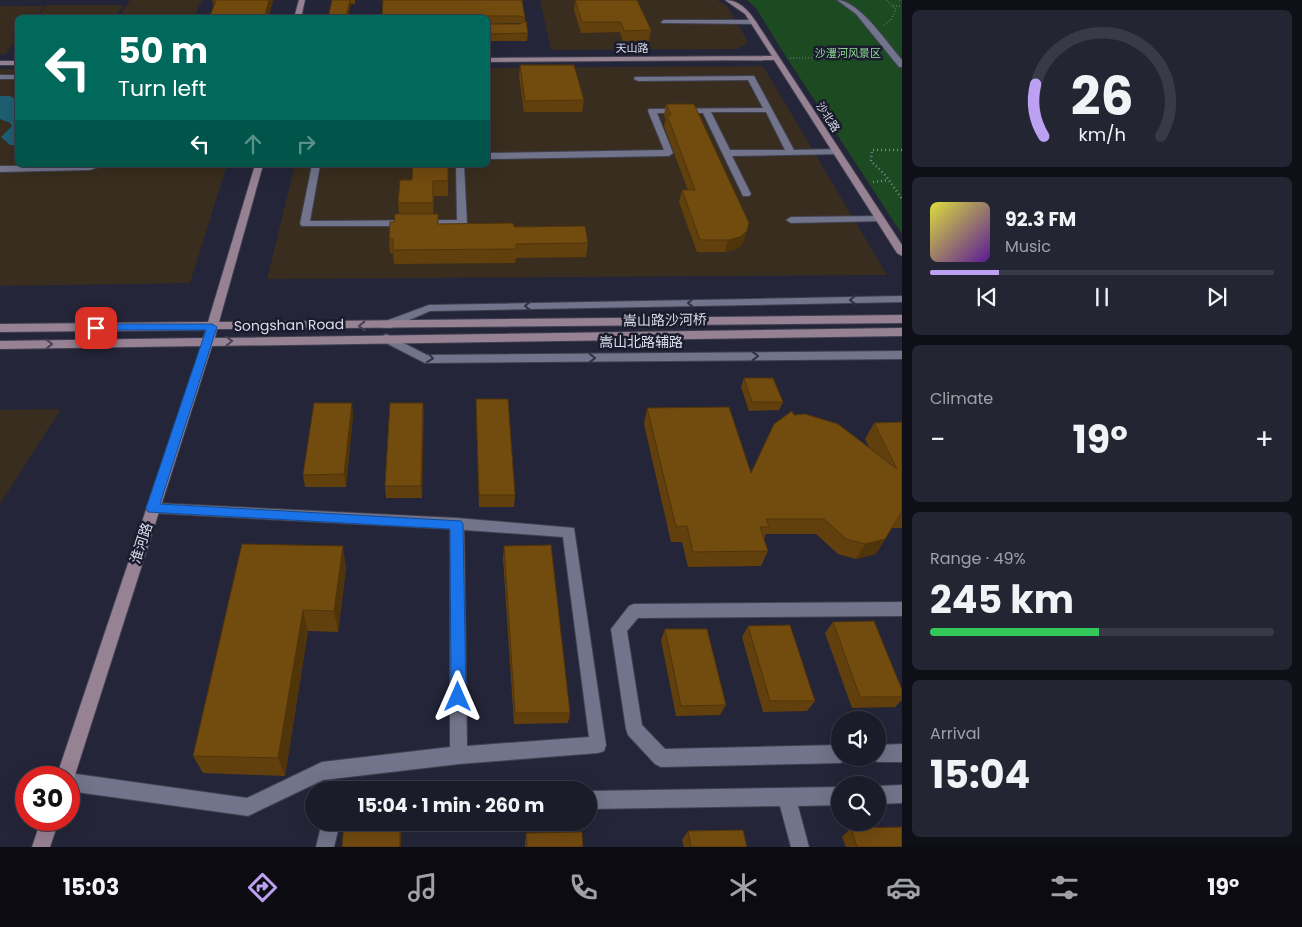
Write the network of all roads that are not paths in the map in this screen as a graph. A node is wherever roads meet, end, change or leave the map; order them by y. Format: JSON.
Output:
{"nodes":[{"id":1,"x":302,"y":0,"type":"edge"},
{"id":2,"x":728,"y":0,"type":"edge"},
{"id":3,"x":840,"y":0,"type":"edge"},
{"id":4,"x":298,"y":15,"type":"edge"},
{"id":5,"x":664,"y":22,"type":"dead end"},
{"id":6,"x":753,"y":22,"type":"junction"},
{"id":7,"x":777,"y":58,"type":"junction"},
{"id":8,"x":490,"y":60,"type":"edge"},
{"id":9,"x":0,"y":63,"type":"edge"},
{"id":10,"x":15,"y":63,"type":"edge"},
{"id":11,"x":902,"y":65,"type":"edge"},
{"id":12,"x":0,"y":77,"type":"edge"},
{"id":13,"x":15,"y":77,"type":"edge"},
{"id":14,"x":638,"y":79,"type":"dead end"},
{"id":15,"x":706,"y":110,"type":"junction"},
{"id":16,"x":768,"y":110,"type":"junction"},
{"id":17,"x":791,"y":152,"type":"junction"},
{"id":18,"x":837,"y":152,"type":"junction"},
{"id":19,"x":726,"y":153,"type":"junction"},
{"id":20,"x":490,"y":156,"type":"edge"},
{"id":21,"x":90,"y":167,"type":"edge"},
{"id":22,"x":258,"y":167,"type":"edge"},
{"id":23,"x":316,"y":167,"type":"edge"},
{"id":24,"x":460,"y":167,"type":"edge"},
{"id":25,"x":0,"y":169,"type":"edge"},
{"id":26,"x":746,"y":194,"type":"dead end"},
{"id":27,"x":880,"y":219,"type":"junction"},
{"id":28,"x":791,"y":220,"type":"dead end"},
{"id":29,"x":902,"y":253,"type":"edge"},
{"id":30,"x":902,"y":299,"type":"edge"},
{"id":31,"x":902,"y":319,"type":"edge"},
{"id":32,"x":387,"y":325,"type":"junction"},
{"id":33,"x":428,"y":325,"type":"joint"},
{"id":34,"x":212,"y":327,"type":"junction"},
{"id":35,"x":0,"y":328,"type":"edge"},
{"id":36,"x":902,"y":332,"type":"edge"},
{"id":37,"x":386,"y":338,"type":"junction"},
{"id":38,"x":428,"y":338,"type":"joint"},
{"id":39,"x":208,"y":342,"type":"junction"},
{"id":40,"x":0,"y":345,"type":"edge"},
{"id":41,"x":902,"y":355,"type":"edge"},
{"id":42,"x":153,"y":508,"type":"junction"},
{"id":43,"x":457,"y":524,"type":"junction"},
{"id":44,"x":902,"y":609,"type":"edge"},
{"id":45,"x":902,"y":753,"type":"edge"},
{"id":46,"x":831,"y":754,"type":"edge"},
{"id":47,"x":886,"y":754,"type":"edge"},
{"id":48,"x":459,"y":755,"type":"junction"},
{"id":49,"x":69,"y":766,"type":"edge"},
{"id":50,"x":80,"y":784,"type":"edge"},
{"id":51,"x":902,"y":794,"type":"edge"},
{"id":52,"x":886,"y":795,"type":"edge"},
{"id":53,"x":831,"y":796,"type":"edge"},
{"id":54,"x":787,"y":797,"type":"junction"},
{"id":55,"x":597,"y":800,"type":"edge"},
{"id":56,"x":46,"y":831,"type":"edge"},
{"id":57,"x":328,"y":831,"type":"edge"},
{"id":58,"x":41,"y":847,"type":"edge"},
{"id":59,"x":325,"y":847,"type":"edge"},
{"id":60,"x":800,"y":847,"type":"edge"}],
"edges":[{"from":1,"to":4,"type":"street"},
{"from":2,"to":6,"type":"street","name":"沙北路"},
{"from":3,"to":11,"type":"street"},
{"from":5,"to":6,"type":"street"},
{"from":6,"to":7,"type":"street","name":"沙北路"},
{"from":7,"to":8,"type":"street","name":"天山路"},
{"from":7,"to":18,"type":"street","name":"沙北路"},
{"from":9,"to":10,"type":"street"},
{"from":12,"to":13,"type":"street"},
{"from":14,"to":16,"type":"street"},
{"from":15,"to":16,"type":"street"},
{"from":15,"to":19,"type":"street"},
{"from":15,"to":20,"type":"street"},
{"from":16,"to":17,"type":"street"},
{"from":17,"to":18,"type":"street"},
{"from":17,"to":19,"type":"street"},
{"from":18,"to":27,"type":"street","name":"沙北路"},
{"from":19,"to":26,"type":"street"},
{"from":21,"to":25,"type":"street"},
{"from":22,"to":34,"type":"street","name":"淮河路"},
{"from":23,"to":24,"type":"street"},
{"from":27,"to":28,"type":"street"},
{"from":27,"to":29,"type":"street","name":"沙北路"},
{"from":30,"to":32,"type":"street","one_way":true},
{"from":31,"to":33,"type":"street","name":"嵩山路沙河桥"},
{"from":32,"to":33,"type":"street","name":"Songshan Road"},
{"from":32,"to":34,"type":"street","name":"Songshan Road","one_way":true},
{"from":34,"to":35,"type":"street","name":"Songshan Road"},
{"from":34,"to":39,"type":"street","name":"淮河路"},
{"from":36,"to":38,"type":"street","name":"嵩山路沙河桥"},
{"from":37,"to":38,"type":"street","name":"Songshan Road"},
{"from":39,"to":37,"type":"street","name":"Songshan Road","one_way":true},
{"from":37,"to":41,"type":"street","name":"嵩山北路辅路","one_way":true},
{"from":40,"to":39,"type":"street","name":"Songshan Road","one_way":true},
{"from":39,"to":42,"type":"street","name":"淮河路"},
{"from":42,"to":43,"type":"street"},
{"from":42,"to":49,"type":"street","name":"淮河路"},
{"from":43,"to":48,"type":"street"},
{"from":43,"to":48,"type":"street"},
{"from":44,"to":46,"type":"street"},
{"from":45,"to":47,"type":"street"},
{"from":48,"to":50,"type":"street"},
{"from":51,"to":52,"type":"street"},
{"from":53,"to":54,"type":"street"},
{"from":54,"to":55,"type":"street"},
{"from":54,"to":60,"type":"street"},
{"from":56,"to":58,"type":"street"},
{"from":57,"to":59,"type":"street"}]}
